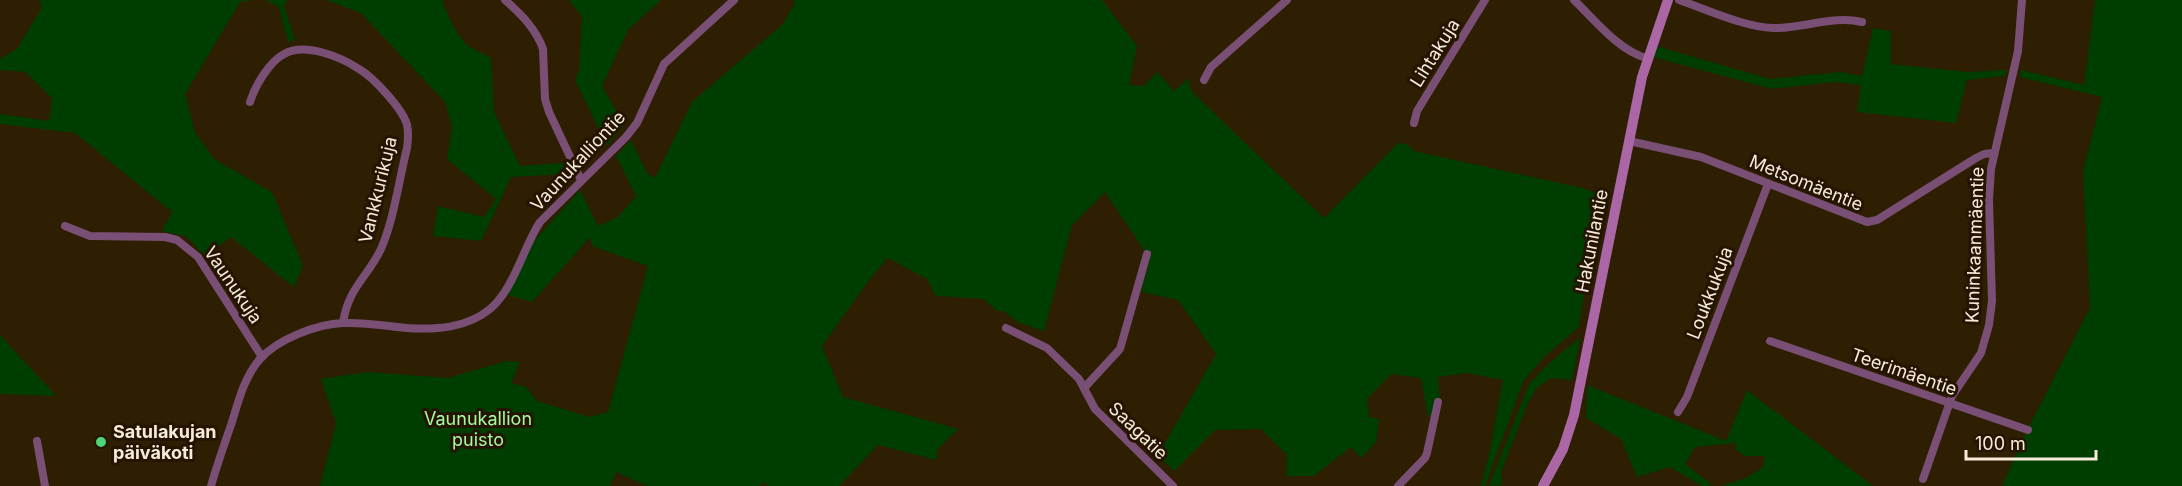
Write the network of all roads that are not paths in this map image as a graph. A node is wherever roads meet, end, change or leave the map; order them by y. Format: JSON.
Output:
{"nodes":[{"id":1,"x":505,"y":0,"type":"edge"},
{"id":2,"x":734,"y":0,"type":"edge"},
{"id":3,"x":1287,"y":0,"type":"edge"},
{"id":4,"x":1485,"y":0,"type":"edge"},
{"id":5,"x":1574,"y":0,"type":"edge"},
{"id":6,"x":1668,"y":0,"type":"edge"},
{"id":7,"x":1679,"y":0,"type":"edge"},
{"id":8,"x":2022,"y":0,"type":"edge"},
{"id":9,"x":1862,"y":22,"type":"dead end"},
{"id":10,"x":1646,"y":58,"type":"junction"},
{"id":11,"x":1204,"y":80,"type":"dead end"},
{"id":12,"x":250,"y":102,"type":"dead end"},
{"id":13,"x":1414,"y":123,"type":"dead end"},
{"id":14,"x":1629,"y":141,"type":"junction"},
{"id":15,"x":1993,"y":153,"type":"junction"},
{"id":16,"x":581,"y":180,"type":"junction"},
{"id":17,"x":1768,"y":184,"type":"junction"},
{"id":18,"x":65,"y":226,"type":"dead end"},
{"id":19,"x":1147,"y":254,"type":"dead end"},
{"id":20,"x":343,"y":323,"type":"junction"},
{"id":21,"x":1006,"y":328,"type":"dead end"},
{"id":22,"x":1770,"y":342,"type":"dead end"},
{"id":23,"x":262,"y":357,"type":"junction"},
{"id":24,"x":1084,"y":387,"type":"junction"},
{"id":25,"x":1438,"y":402,"type":"dead end"},
{"id":26,"x":1950,"y":403,"type":"junction"},
{"id":27,"x":1678,"y":412,"type":"dead end"},
{"id":28,"x":2028,"y":430,"type":"dead end"},
{"id":29,"x":37,"y":441,"type":"dead end"},
{"id":30,"x":1923,"y":479,"type":"dead end"},
{"id":31,"x":45,"y":486,"type":"edge"},
{"id":32,"x":211,"y":486,"type":"edge"},
{"id":33,"x":1173,"y":486,"type":"edge"},
{"id":34,"x":1398,"y":486,"type":"edge"},
{"id":35,"x":1543,"y":486,"type":"edge"}],
"edges":[{"from":1,"to":16,"type":"street"},
{"from":2,"to":16,"type":"street","name":"Vaunukalliontie"},
{"from":3,"to":11,"type":"street"},
{"from":4,"to":13,"type":"street","name":"Lihtakuja"},
{"from":5,"to":10,"type":"street"},
{"from":6,"to":10,"type":"street","name":"Hakunilantie"},
{"from":7,"to":9,"type":"street"},
{"from":8,"to":15,"type":"street","name":"Kuninkaanmäentie"},
{"from":10,"to":14,"type":"street","name":"Hakunilantie"},
{"from":12,"to":20,"type":"street","name":"Vankkurikuja"},
{"from":14,"to":17,"type":"street","name":"Metsomäentie"},
{"from":14,"to":35,"type":"street","name":"Hakunilantie"},
{"from":15,"to":17,"type":"street","name":"Metsomäentie"},
{"from":15,"to":26,"type":"street","name":"Kuninkaanmäentie"},
{"from":16,"to":20,"type":"street","name":"Vaunukalliontie"},
{"from":17,"to":27,"type":"street","name":"Loukkukuja"},
{"from":18,"to":23,"type":"street","name":"Vaunukuja"},
{"from":19,"to":24,"type":"street"},
{"from":20,"to":23,"type":"street","name":"Vaunukalliontie"},
{"from":21,"to":24,"type":"street","name":"Saagatie"},
{"from":22,"to":26,"type":"street","name":"Teerimäentie"},
{"from":23,"to":32,"type":"street","name":"Vaunukalliontie"},
{"from":24,"to":33,"type":"street","name":"Saagatie"},
{"from":25,"to":34,"type":"street"},
{"from":26,"to":28,"type":"street","name":"Teerimäentie"},
{"from":26,"to":30,"type":"street","name":"Kuninkaanmäentie"},
{"from":29,"to":31,"type":"street"}]}
